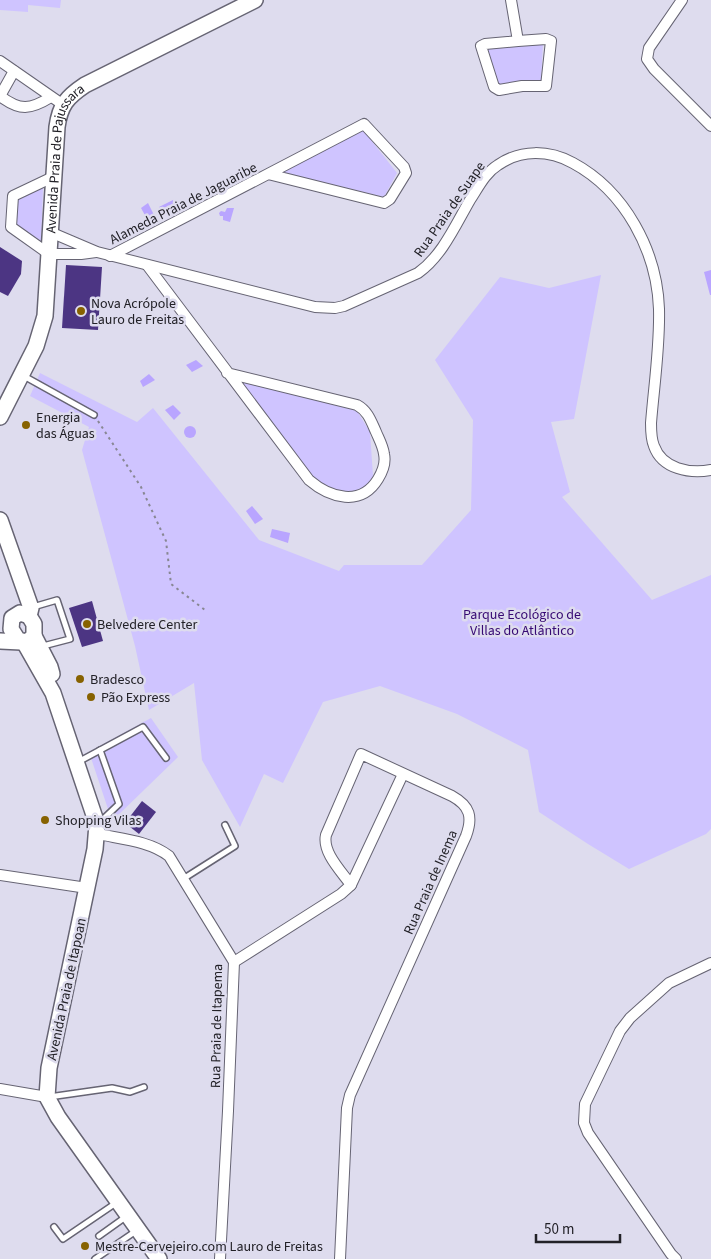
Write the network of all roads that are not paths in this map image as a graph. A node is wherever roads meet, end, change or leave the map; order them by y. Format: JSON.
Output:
{"nodes":[{"id":1,"x":255,"y":0,"type":"edge"},
{"id":2,"x":511,"y":0,"type":"edge"},
{"id":3,"x":682,"y":0,"type":"edge"},
{"id":4,"x":518,"y":41,"type":"junction"},
{"id":5,"x":0,"y":62,"type":"edge"},
{"id":6,"x":14,"y":71,"type":"junction"},
{"id":7,"x":0,"y":96,"type":"edge"},
{"id":8,"x":57,"y":100,"type":"junction"},
{"id":9,"x":711,"y":125,"type":"edge"},
{"id":10,"x":268,"y":174,"type":"junction"},
{"id":11,"x":53,"y":177,"type":"junction"},
{"id":12,"x":50,"y":232,"type":"junction"},
{"id":13,"x":97,"y":252,"type":"junction"},
{"id":14,"x":49,"y":254,"type":"junction"},
{"id":15,"x":110,"y":256,"type":"junction"},
{"id":16,"x":147,"y":265,"type":"junction"},
{"id":17,"x":228,"y":373,"type":"junction"},
{"id":18,"x":22,"y":374,"type":"junction"},
{"id":19,"x":94,"y":415,"type":"road end"},
{"id":20,"x":0,"y":417,"type":"edge"},
{"id":21,"x":711,"y":470,"type":"edge"},
{"id":22,"x":0,"y":520,"type":"edge"},
{"id":23,"x":13,"y":559,"type":"junction"},
{"id":24,"x":30,"y":612,"type":"junction"},
{"id":25,"x":8,"y":623,"type":"edge"},
{"id":26,"x":0,"y":641,"type":"edge"},
{"id":27,"x":30,"y":642,"type":"junction"},
{"id":28,"x":100,"y":750,"type":"junction"},
{"id":29,"x":166,"y":758,"type":"dead end"},
{"id":30,"x":76,"y":762,"type":"junction"},
{"id":31,"x":403,"y":774,"type":"junction"},
{"id":32,"x":224,"y":825,"type":"dead end"},
{"id":33,"x":97,"y":829,"type":"junction"},
{"id":34,"x":0,"y":875,"type":"edge"},
{"id":35,"x":182,"y":879,"type":"junction"},
{"id":36,"x":351,"y":885,"type":"junction"},
{"id":37,"x":87,"y":888,"type":"junction"},
{"id":38,"x":234,"y":962,"type":"junction"},
{"id":39,"x":711,"y":963,"type":"edge"},
{"id":40,"x":144,"y":1087,"type":"dead end"},
{"id":41,"x":0,"y":1089,"type":"edge"},
{"id":42,"x":47,"y":1097,"type":"junction"},
{"id":43,"x":118,"y":1202,"type":"junction"},
{"id":44,"x":128,"y":1216,"type":"junction"},
{"id":45,"x":54,"y":1227,"type":"dead end"},
{"id":46,"x":138,"y":1230,"type":"junction"},
{"id":47,"x":99,"y":1236,"type":"dead end"},
{"id":48,"x":95,"y":1259,"type":"edge"},
{"id":49,"x":159,"y":1259,"type":"edge"},
{"id":50,"x":220,"y":1259,"type":"edge"},
{"id":51,"x":340,"y":1259,"type":"edge"},
{"id":52,"x":676,"y":1259,"type":"edge"}],
"edges":[{"from":1,"to":8,"type":"street","name":"Avenida Praia de Pajussara"},
{"from":2,"to":4,"type":"street"},
{"from":3,"to":9,"type":"street"},
{"from":4,"to":4,"type":"street"},
{"from":5,"to":6,"type":"street"},
{"from":6,"to":7,"type":"street"},
{"from":6,"to":8,"type":"street"},
{"from":7,"to":8,"type":"street"},
{"from":8,"to":11,"type":"street","name":"Avenida Praia de Pajussara"},
{"from":10,"to":10,"type":"street","name":"Alameda Praia de Jaguaribe"},
{"from":10,"to":15,"type":"street","name":"Alameda Praia de Jaguaribe"},
{"from":11,"to":12,"type":"street","name":"Avenida Praia de Pajussara"},
{"from":11,"to":14,"type":"street"},
{"from":12,"to":13,"type":"street","name":"Rua Praia de Suape"},
{"from":12,"to":14,"type":"street","name":"Avenida Praia de Pajussara"},
{"from":13,"to":14,"type":"street","name":"Rua Praia de Suape"},
{"from":13,"to":15,"type":"street","name":"Rua Praia de Suape"},
{"from":14,"to":18,"type":"street","name":"Avenida Praia de Pajussara"},
{"from":15,"to":16,"type":"street","name":"Rua Praia de Suape"},
{"from":16,"to":17,"type":"street"},
{"from":16,"to":21,"type":"street","name":"Rua Praia de Suape"},
{"from":17,"to":17,"type":"street"},
{"from":18,"to":19,"type":"lane"},
{"from":18,"to":20,"type":"street","name":"Avenida Praia de Pajussara"},
{"from":22,"to":23,"type":"street"},
{"from":23,"to":24,"type":"street"},
{"from":23,"to":25,"type":"street"},
{"from":24,"to":25,"type":"street"},
{"from":24,"to":27,"type":"street"},
{"from":24,"to":27,"type":"lane"},
{"from":25,"to":27,"type":"street"},
{"from":26,"to":27,"type":"street"},
{"from":27,"to":30,"type":"street"},
{"from":28,"to":29,"type":"lane"},
{"from":28,"to":30,"type":"lane"},
{"from":28,"to":33,"type":"lane"},
{"from":30,"to":33,"type":"street"},
{"from":31,"to":36,"type":"street"},
{"from":31,"to":36,"type":"street","name":"Rua Praia de Inema"},
{"from":31,"to":51,"type":"street","name":"Rua Praia de Inema"},
{"from":32,"to":35,"type":"lane"},
{"from":33,"to":35,"type":"street","name":"Rua Praia de Itapema"},
{"from":33,"to":37,"type":"street","name":"Avenida Praia de Itapoan"},
{"from":34,"to":37,"type":"street"},
{"from":35,"to":38,"type":"street","name":"Rua Praia de Itapema"},
{"from":36,"to":38,"type":"street"},
{"from":37,"to":42,"type":"street","name":"Avenida Praia de Itapoan"},
{"from":38,"to":50,"type":"street","name":"Rua Praia de Itapema"},
{"from":39,"to":52,"type":"street"},
{"from":40,"to":42,"type":"lane"},
{"from":41,"to":42,"type":"street"},
{"from":42,"to":43,"type":"street"},
{"from":43,"to":44,"type":"street"},
{"from":43,"to":45,"type":"lane"},
{"from":44,"to":46,"type":"street"},
{"from":44,"to":47,"type":"lane"},
{"from":46,"to":48,"type":"lane"},
{"from":46,"to":49,"type":"street"}]}
